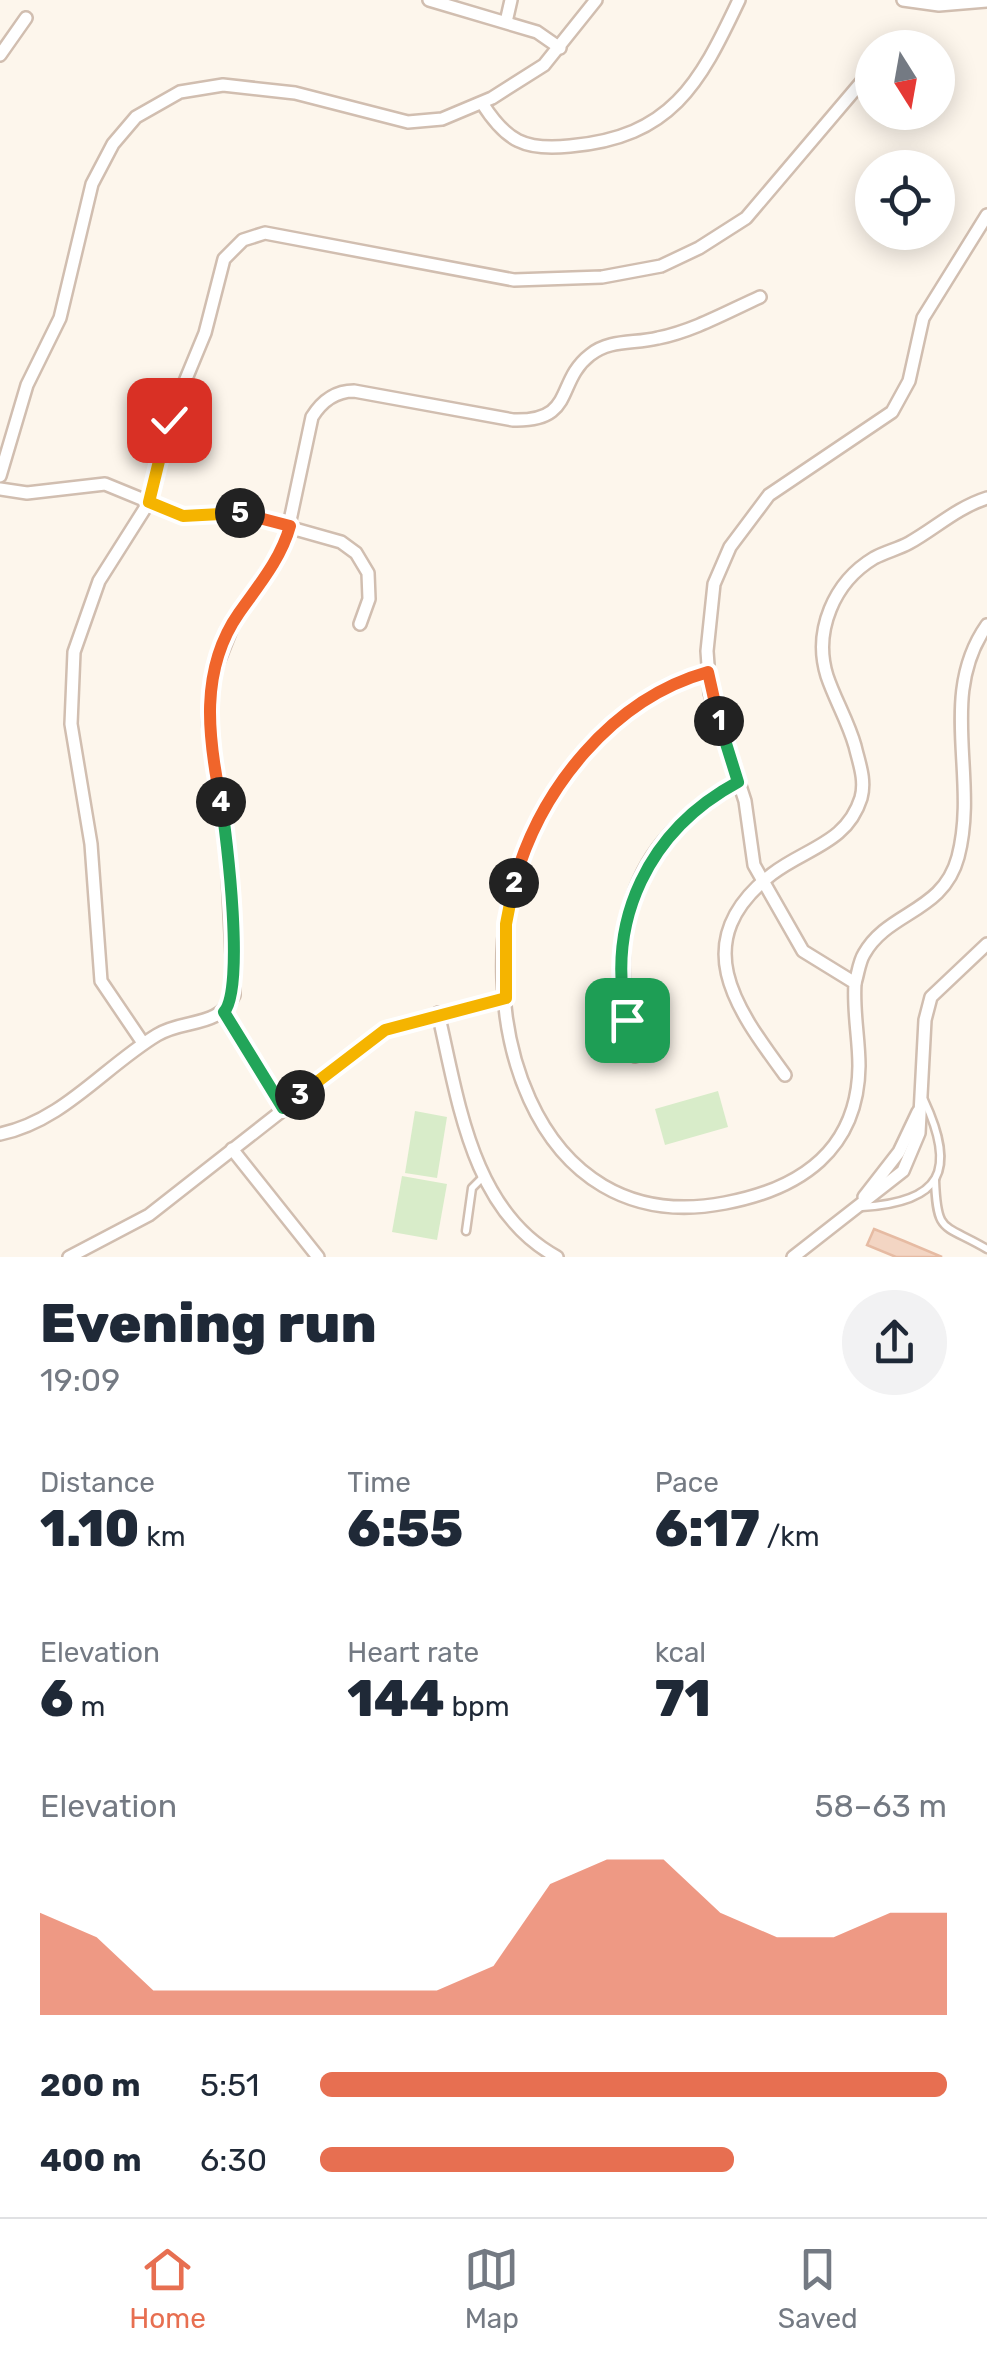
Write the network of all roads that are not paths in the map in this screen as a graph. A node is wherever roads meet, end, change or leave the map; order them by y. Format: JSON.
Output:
{"nodes":[{"id":1,"x":428,"y":0,"type":"edge"},
{"id":2,"x":511,"y":0,"type":"edge"},
{"id":3,"x":596,"y":0,"type":"edge"},
{"id":4,"x":739,"y":0,"type":"edge"},
{"id":5,"x":903,"y":0,"type":"edge"},
{"id":6,"x":987,"y":1,"type":"edge"},
{"id":7,"x":26,"y":18,"type":"dead end"},
{"id":8,"x":506,"y":22,"type":"junction"},
{"id":9,"x":560,"y":48,"type":"junction"},
{"id":10,"x":0,"y":55,"type":"edge"},
{"id":11,"x":855,"y":90,"type":"edge"},
{"id":12,"x":482,"y":103,"type":"junction"},
{"id":13,"x":985,"y":223,"type":"edge"},
{"id":14,"x":760,"y":297,"type":"dead end"},
{"id":15,"x":0,"y":476,"type":"edge"},
{"id":16,"x":0,"y":489,"type":"edge"},
{"id":17,"x":987,"y":498,"type":"edge"},
{"id":18,"x":149,"y":502,"type":"junction"},
{"id":19,"x":290,"y":526,"type":"junction"},
{"id":20,"x":360,"y":624,"type":"dead end"},
{"id":21,"x":987,"y":624,"type":"edge"},
{"id":22,"x":708,"y":672,"type":"junction"},
{"id":23,"x":738,"y":782,"type":"junction"},
{"id":24,"x":763,"y":886,"type":"junction"},
{"id":25,"x":987,"y":944,"type":"edge"},
{"id":26,"x":855,"y":984,"type":"junction"},
{"id":27,"x":506,"y":998,"type":"junction"},
{"id":28,"x":224,"y":1012,"type":"junction"},
{"id":29,"x":438,"y":1013,"type":"junction"},
{"id":30,"x":143,"y":1043,"type":"junction"},
{"id":31,"x":635,"y":1056,"type":"dead end"},
{"id":32,"x":785,"y":1075,"type":"dead end"},
{"id":33,"x":923,"y":1099,"type":"junction"},
{"id":34,"x":283,"y":1108,"type":"junction"},
{"id":35,"x":0,"y":1134,"type":"edge"},
{"id":36,"x":232,"y":1149,"type":"junction"},
{"id":37,"x":484,"y":1176,"type":"junction"},
{"id":38,"x":936,"y":1179,"type":"junction"},
{"id":39,"x":855,"y":1207,"type":"junction"},
{"id":40,"x":466,"y":1231,"type":"dead end"},
{"id":41,"x":987,"y":1249,"type":"edge"},
{"id":42,"x":313,"y":1255,"type":"edge"},
{"id":43,"x":68,"y":1257,"type":"edge"},
{"id":44,"x":557,"y":1257,"type":"edge"},
{"id":45,"x":792,"y":1257,"type":"edge"}],
"edges":[{"from":1,"to":8,"type":"street"},
{"from":2,"to":8,"type":"street"},
{"from":3,"to":9,"type":"street"},
{"from":4,"to":12,"type":"street"},
{"from":5,"to":6,"type":"street"},
{"from":7,"to":10,"type":"street"},
{"from":8,"to":9,"type":"street"},
{"from":9,"to":12,"type":"street"},
{"from":11,"to":18,"type":"street"},
{"from":12,"to":15,"type":"street"},
{"from":13,"to":22,"type":"street"},
{"from":14,"to":19,"type":"street"},
{"from":16,"to":18,"type":"street"},
{"from":17,"to":24,"type":"street"},
{"from":18,"to":19,"type":"street"},
{"from":18,"to":30,"type":"street"},
{"from":19,"to":20,"type":"street"},
{"from":19,"to":28,"type":"street"},
{"from":21,"to":26,"type":"street"},
{"from":22,"to":23,"type":"street"},
{"from":22,"to":27,"type":"street"},
{"from":23,"to":24,"type":"street"},
{"from":23,"to":31,"type":"street"},
{"from":24,"to":26,"type":"street"},
{"from":24,"to":32,"type":"street"},
{"from":25,"to":33,"type":"street"},
{"from":26,"to":27,"type":"street"},
{"from":27,"to":29,"type":"street"},
{"from":28,"to":30,"type":"street"},
{"from":28,"to":34,"type":"street"},
{"from":29,"to":34,"type":"street"},
{"from":29,"to":37,"type":"street"},
{"from":30,"to":35,"type":"street"},
{"from":33,"to":38,"type":"lane"},
{"from":33,"to":39,"type":"street"},
{"from":34,"to":36,"type":"street"},
{"from":36,"to":42,"type":"street"},
{"from":36,"to":43,"type":"street"},
{"from":37,"to":40,"type":"lane"},
{"from":37,"to":44,"type":"street"},
{"from":38,"to":39,"type":"lane"},
{"from":38,"to":41,"type":"lane"},
{"from":39,"to":45,"type":"street"}]}
